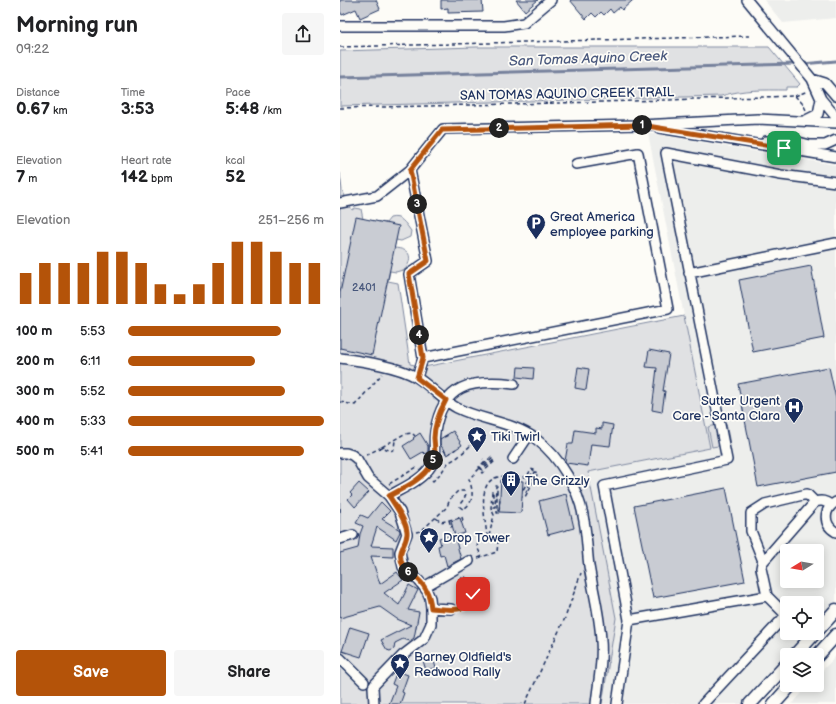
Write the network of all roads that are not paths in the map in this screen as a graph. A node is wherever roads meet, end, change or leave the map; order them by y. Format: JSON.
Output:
{"nodes":[{"id":1,"x":551,"y":0,"type":"edge"},
{"id":2,"x":747,"y":0,"type":"edge"},
{"id":3,"x":340,"y":26,"type":"edge"},
{"id":4,"x":812,"y":79,"type":"junction"},
{"id":5,"x":836,"y":96,"type":"edge"},
{"id":6,"x":820,"y":99,"type":"junction"},
{"id":7,"x":836,"y":116,"type":"edge"},
{"id":8,"x":802,"y":121,"type":"junction"},
{"id":9,"x":836,"y":122,"type":"edge"},
{"id":10,"x":641,"y":125,"type":"junction"},
{"id":11,"x":731,"y":140,"type":"junction"},
{"id":12,"x":836,"y":140,"type":"edge"},
{"id":13,"x":836,"y":157,"type":"edge"},
{"id":14,"x":576,"y":164,"type":"dead end"},
{"id":15,"x":410,"y":170,"type":"junction"},
{"id":16,"x":836,"y":182,"type":"edge"},
{"id":17,"x":340,"y":203,"type":"edge"},
{"id":18,"x":836,"y":243,"type":"edge"},
{"id":19,"x":690,"y":273,"type":"junction"},
{"id":20,"x":340,"y":358,"type":"edge"},
{"id":21,"x":423,"y":358,"type":"junction"},
{"id":22,"x":417,"y":378,"type":"junction"},
{"id":23,"x":514,"y":384,"type":"dead end"},
{"id":24,"x":446,"y":400,"type":"junction"},
{"id":25,"x":529,"y":435,"type":"junction"},
{"id":26,"x":340,"y":453,"type":"edge"},
{"id":27,"x":513,"y":459,"type":"dead end"},
{"id":28,"x":389,"y":496,"type":"junction"},
{"id":29,"x":815,"y":502,"type":"junction"},
{"id":30,"x":833,"y":503,"type":"edge"},
{"id":31,"x":836,"y":532,"type":"edge"},
{"id":32,"x":353,"y":535,"type":"dead end"},
{"id":33,"x":340,"y":539,"type":"edge"},
{"id":34,"x":469,"y":561,"type":"dead end"},
{"id":35,"x":763,"y":561,"type":"junction"},
{"id":36,"x":424,"y":587,"type":"junction"},
{"id":37,"x":767,"y":596,"type":"junction"},
{"id":38,"x":431,"y":608,"type":"junction"},
{"id":39,"x":454,"y":608,"type":"road end"},
{"id":40,"x":780,"y":610,"type":"edge"},
{"id":41,"x":836,"y":610,"type":"edge"},
{"id":42,"x":628,"y":620,"type":"junction"},
{"id":43,"x":780,"y":622,"type":"edge"},
{"id":44,"x":824,"y":622,"type":"edge"},
{"id":45,"x":836,"y":635,"type":"edge"},
{"id":46,"x":806,"y":640,"type":"edge"},
{"id":47,"x":800,"y":648,"type":"edge"},
{"id":48,"x":824,"y":648,"type":"edge"},
{"id":49,"x":340,"y":658,"type":"edge"},
{"id":50,"x":780,"y":672,"type":"edge"},
{"id":51,"x":364,"y":682,"type":"dead end"},
{"id":52,"x":785,"y":692,"type":"edge"},
{"id":53,"x":374,"y":704,"type":"edge"},
{"id":54,"x":596,"y":704,"type":"edge"},
{"id":55,"x":617,"y":704,"type":"edge"},
{"id":56,"x":703,"y":704,"type":"edge"},
{"id":57,"x":750,"y":704,"type":"edge"},
{"id":58,"x":774,"y":704,"type":"edge"}],
"edges":[{"from":1,"to":3,"type":"street"},
{"from":2,"to":4,"type":"street"},
{"from":4,"to":5,"type":"street"},
{"from":4,"to":6,"type":"street"},
{"from":6,"to":7,"type":"street"},
{"from":6,"to":8,"type":"street"},
{"from":8,"to":9,"type":"street"},
{"from":8,"to":10,"type":"street"},
{"from":10,"to":11,"type":"street"},
{"from":10,"to":15,"type":"street"},
{"from":11,"to":12,"type":"street"},
{"from":11,"to":13,"type":"street"},
{"from":14,"to":21,"type":"street"},
{"from":15,"to":17,"type":"street"},
{"from":15,"to":21,"type":"street"},
{"from":16,"to":19,"type":"street"},
{"from":18,"to":19,"type":"street"},
{"from":19,"to":42,"type":"street"},
{"from":20,"to":22,"type":"street"},
{"from":21,"to":22,"type":"street"},
{"from":22,"to":24,"type":"street"},
{"from":23,"to":24,"type":"street"},
{"from":24,"to":25,"type":"street"},
{"from":24,"to":28,"type":"street"},
{"from":25,"to":27,"type":"street"},
{"from":25,"to":54,"type":"street"},
{"from":26,"to":28,"type":"street"},
{"from":28,"to":36,"type":"street"},
{"from":29,"to":30,"type":"street"},
{"from":29,"to":35,"type":"street"},
{"from":29,"to":35,"type":"street"},
{"from":30,"to":31,"type":"street"},
{"from":32,"to":33,"type":"street"},
{"from":34,"to":36,"type":"street"},
{"from":35,"to":37,"type":"street"},
{"from":36,"to":38,"type":"street"},
{"from":37,"to":40,"type":"street"},
{"from":37,"to":42,"type":"street"},
{"from":38,"to":39,"type":"street"},
{"from":38,"to":53,"type":"street"},
{"from":41,"to":44,"type":"main road"},
{"from":42,"to":55,"type":"street"},
{"from":43,"to":56,"type":"street"},
{"from":45,"to":48,"type":"main road"},
{"from":46,"to":47,"type":"main road"},
{"from":49,"to":51,"type":"street"},
{"from":50,"to":57,"type":"main road"},
{"from":52,"to":58,"type":"main road"}]}
